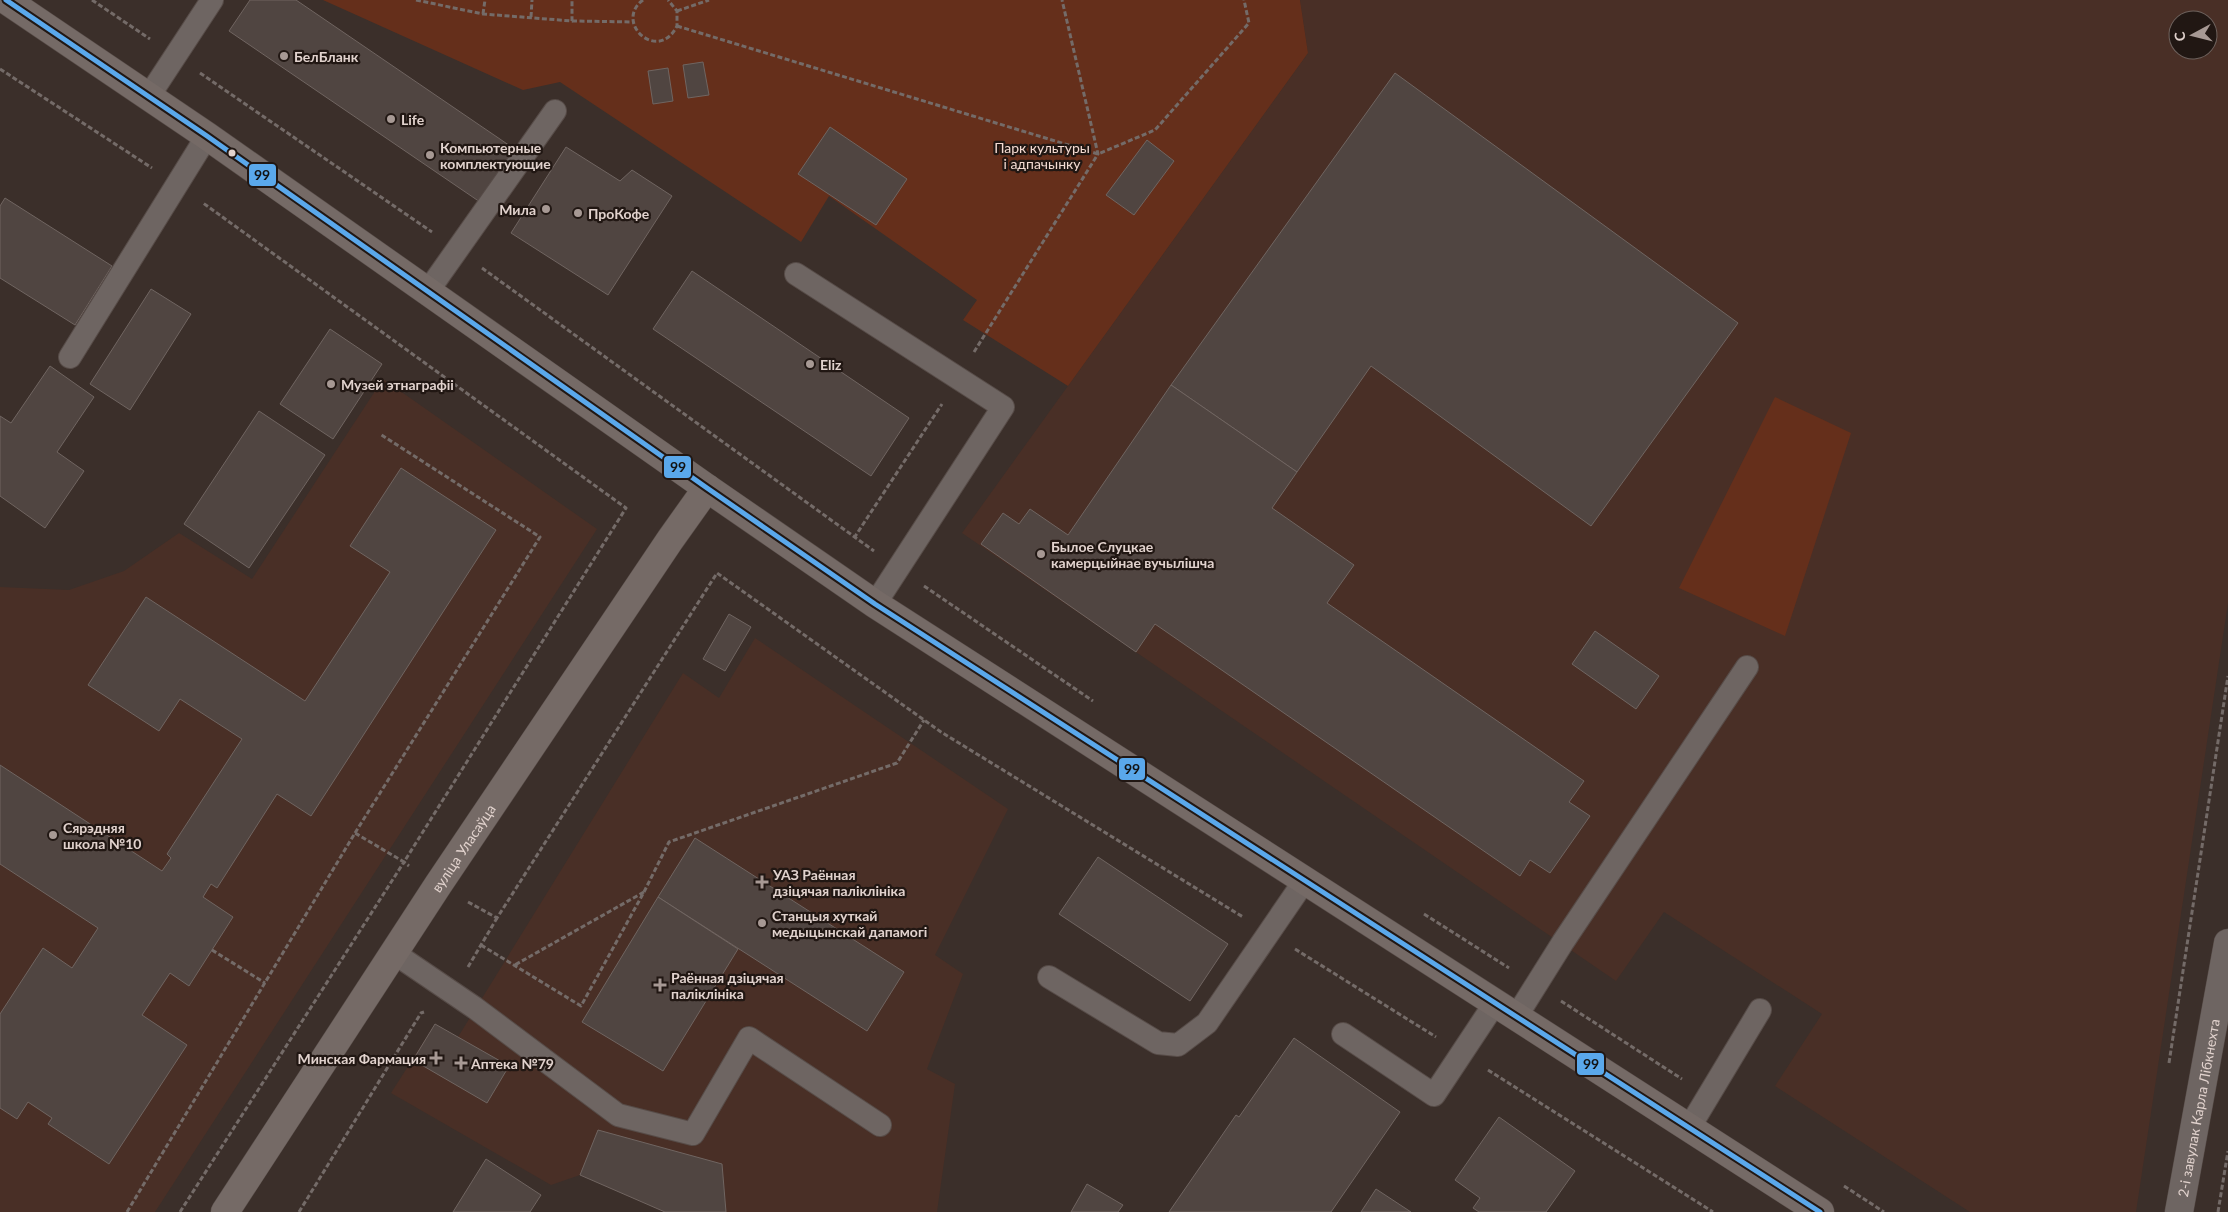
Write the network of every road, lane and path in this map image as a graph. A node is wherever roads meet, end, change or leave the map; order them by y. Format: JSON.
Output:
{"nodes":[{"id":1,"x":6,"y":0,"type":"edge"},
{"id":2,"x":92,"y":0,"type":"edge"},
{"id":3,"x":212,"y":0,"type":"edge"},
{"id":4,"x":416,"y":0,"type":"edge"},
{"id":5,"x":485,"y":0,"type":"edge"},
{"id":6,"x":532,"y":0,"type":"edge"},
{"id":7,"x":572,"y":0,"type":"edge"},
{"id":8,"x":643,"y":0,"type":"edge"},
{"id":9,"x":668,"y":0,"type":"edge"},
{"id":10,"x":709,"y":0,"type":"edge"},
{"id":11,"x":1062,"y":0,"type":"edge"},
{"id":12,"x":1244,"y":0,"type":"edge"},
{"id":13,"x":677,"y":11,"type":"junction"},
{"id":14,"x":483,"y":14,"type":"junction"},
{"id":15,"x":531,"y":17,"type":"junction"},
{"id":16,"x":572,"y":21,"type":"junction"},
{"id":17,"x":633,"y":22,"type":"junction"},
{"id":18,"x":678,"y":26,"type":"junction"},
{"id":19,"x":175,"y":56,"type":"junction"},
{"id":20,"x":0,"y":69,"type":"edge"},
{"id":21,"x":149,"y":96,"type":"junction"},
{"id":22,"x":555,"y":111,"type":"dead end"},
{"id":23,"x":207,"y":136,"type":"junction"},
{"id":24,"x":1098,"y":154,"type":"junction"},
{"id":25,"x":177,"y":185,"type":"junction"},
{"id":26,"x":457,"y":250,"type":"junction"},
{"id":27,"x":796,"y":274,"type":"dead end"},
{"id":28,"x":428,"y":291,"type":"junction"},
{"id":29,"x":70,"y":357,"type":"dead end"},
{"id":30,"x":958,"y":378,"type":"junction"},
{"id":31,"x":380,"y":434,"type":"dead end"},
{"id":32,"x":707,"y":488,"type":"junction"},
{"id":33,"x":854,"y":538,"type":"junction"},
{"id":34,"x":899,"y":568,"type":"junction"},
{"id":35,"x":875,"y":604,"type":"junction"},
{"id":36,"x":1748,"y":667,"type":"dead end"},
{"id":37,"x":2228,"y":676,"type":"edge"},
{"id":38,"x":1094,"y":702,"type":"dead end"},
{"id":39,"x":924,"y":720,"type":"junction"},
{"id":40,"x":355,"y":833,"type":"junction"},
{"id":41,"x":404,"y":862,"type":"junction"},
{"id":42,"x":1305,"y":880,"type":"junction"},
{"id":43,"x":438,"y":885,"type":"junction"},
{"id":44,"x":644,"y":892,"type":"junction"},
{"id":45,"x":1419,"y":911,"type":"dead end"},
{"id":46,"x":497,"y":918,"type":"junction"},
{"id":47,"x":1269,"y":933,"type":"junction"},
{"id":48,"x":2228,"y":943,"type":"edge"},
{"id":49,"x":481,"y":945,"type":"junction"},
{"id":50,"x":212,"y":950,"type":"dead end"},
{"id":51,"x":394,"y":952,"type":"junction"},
{"id":52,"x":513,"y":966,"type":"junction"},
{"id":53,"x":1049,"y":977,"type":"dead end"},
{"id":54,"x":265,"y":983,"type":"junction"},
{"id":55,"x":1536,"y":985,"type":"junction"},
{"id":56,"x":453,"y":993,"type":"junction"},
{"id":57,"x":1505,"y":1010,"type":"junction"},
{"id":58,"x":1760,"y":1010,"type":"dead end"},
{"id":59,"x":1343,"y":1034,"type":"dead end"},
{"id":60,"x":1462,"y":1053,"type":"junction"},
{"id":61,"x":2169,"y":1066,"type":"dead end"},
{"id":62,"x":1708,"y":1096,"type":"junction"},
{"id":63,"x":880,"y":1125,"type":"dead end"},
{"id":64,"x":1689,"y":1128,"type":"junction"},
{"id":65,"x":2228,"y":1151,"type":"edge"},
{"id":66,"x":1836,"y":1180,"type":"dead end"},
{"id":67,"x":127,"y":1212,"type":"edge"},
{"id":68,"x":180,"y":1212,"type":"edge"},
{"id":69,"x":225,"y":1212,"type":"edge"},
{"id":70,"x":299,"y":1212,"type":"edge"},
{"id":71,"x":1713,"y":1212,"type":"edge"},
{"id":72,"x":1820,"y":1212,"type":"edge"},
{"id":73,"x":1884,"y":1212,"type":"edge"},
{"id":74,"x":2179,"y":1212,"type":"edge"},
{"id":75,"x":2218,"y":1212,"type":"edge"}],
"edges":[{"from":1,"to":21,"type":"main road"},
{"from":2,"to":19,"type":"path"},
{"from":3,"to":19,"type":"lane"},
{"from":4,"to":14,"type":"path"},
{"from":5,"to":14,"type":"path"},
{"from":6,"to":15,"type":"path"},
{"from":7,"to":16,"type":"path"},
{"from":8,"to":17,"type":"path"},
{"from":9,"to":13,"type":"path"},
{"from":10,"to":13,"type":"path"},
{"from":11,"to":24,"type":"path"},
{"from":12,"to":24,"type":"path"},
{"from":13,"to":18,"type":"path"},
{"from":14,"to":15,"type":"path"},
{"from":15,"to":16,"type":"path"},
{"from":16,"to":17,"type":"path"},
{"from":17,"to":18,"type":"path"},
{"from":18,"to":24,"type":"path"},
{"from":19,"to":21,"type":"lane"},
{"from":19,"to":26,"type":"path"},
{"from":20,"to":25,"type":"path"},
{"from":21,"to":23,"type":"main road"},
{"from":22,"to":26,"type":"lane"},
{"from":23,"to":25,"type":"lane"},
{"from":23,"to":28,"type":"main road"},
{"from":24,"to":30,"type":"path"},
{"from":25,"to":29,"type":"lane"},
{"from":25,"to":41,"type":"path"},
{"from":26,"to":28,"type":"lane"},
{"from":26,"to":33,"type":"path"},
{"from":27,"to":30,"type":"lane"},
{"from":28,"to":32,"type":"main road"},
{"from":30,"to":33,"type":"path"},
{"from":30,"to":34,"type":"lane"},
{"from":31,"to":40,"type":"path"},
{"from":32,"to":35,"type":"main road"},
{"from":32,"to":43,"type":"main road","name":"вуліца Уласаўца"},
{"from":33,"to":34,"type":"path"},
{"from":34,"to":35,"type":"lane"},
{"from":34,"to":38,"type":"path"},
{"from":35,"to":42,"type":"main road"},
{"from":36,"to":55,"type":"lane"},
{"from":37,"to":61,"type":"path"},
{"from":39,"to":44,"type":"path"},
{"from":39,"to":46,"type":"path"},
{"from":39,"to":47,"type":"path"},
{"from":40,"to":41,"type":"path"},
{"from":40,"to":54,"type":"path"},
{"from":41,"to":43,"type":"path"},
{"from":41,"to":68,"type":"path"},
{"from":42,"to":47,"type":"lane"},
{"from":42,"to":57,"type":"main road"},
{"from":43,"to":46,"type":"path"},
{"from":43,"to":51,"type":"main road","name":"вуліца Уласаўца"},
{"from":44,"to":52,"type":"path"},
{"from":44,"to":52,"type":"path"},
{"from":45,"to":55,"type":"path"},
{"from":46,"to":49,"type":"path"},
{"from":47,"to":53,"type":"lane"},
{"from":47,"to":60,"type":"path"},
{"from":48,"to":74,"type":"street","name":"2-і завулак Карла Лібкнехта"},
{"from":49,"to":52,"type":"path"},
{"from":49,"to":56,"type":"path"},
{"from":50,"to":54,"type":"path"},
{"from":51,"to":56,"type":"lane"},
{"from":51,"to":69,"type":"main road","name":"вуліца Уласаўца"},
{"from":54,"to":67,"type":"path"},
{"from":55,"to":57,"type":"lane"},
{"from":55,"to":62,"type":"path"},
{"from":56,"to":63,"type":"lane"},
{"from":56,"to":70,"type":"path"},
{"from":57,"to":60,"type":"lane"},
{"from":57,"to":64,"type":"main road"},
{"from":58,"to":62,"type":"lane"},
{"from":59,"to":60,"type":"lane"},
{"from":60,"to":71,"type":"path"},
{"from":62,"to":64,"type":"lane"},
{"from":64,"to":72,"type":"main road"},
{"from":65,"to":75,"type":"path"},
{"from":66,"to":73,"type":"path"}]}
